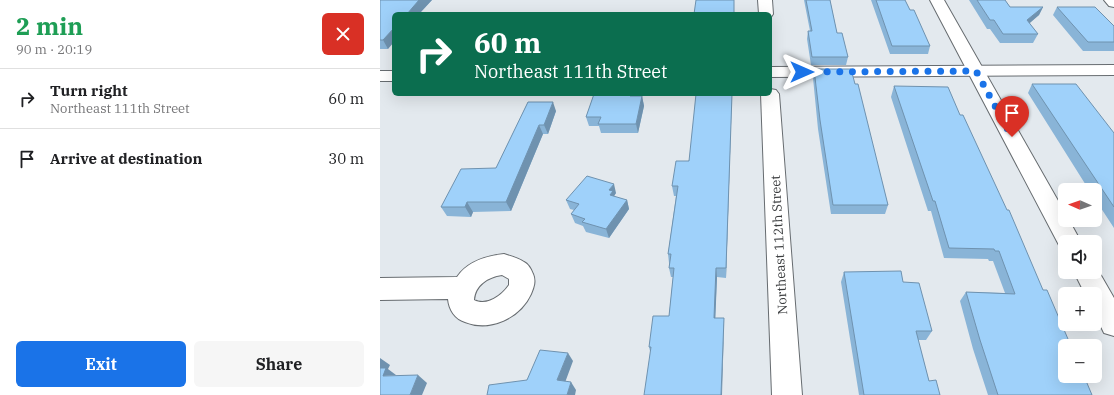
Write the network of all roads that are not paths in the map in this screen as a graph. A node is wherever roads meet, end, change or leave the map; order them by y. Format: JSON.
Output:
{"nodes":[{"id":1,"x":765,"y":0,"type":"edge"},
{"id":2,"x":937,"y":0,"type":"edge"},
{"id":3,"x":1111,"y":0,"type":"edge"},
{"id":4,"x":1114,"y":3,"type":"edge"},
{"id":5,"x":766,"y":12,"type":"edge"},
{"id":6,"x":1114,"y":70,"type":"edge"},
{"id":7,"x":976,"y":71,"type":"junction"},
{"id":8,"x":772,"y":72,"type":"edge"},
{"id":9,"x":380,"y":76,"type":"edge"},
{"id":10,"x":392,"y":76,"type":"edge"},
{"id":11,"x":770,"y":96,"type":"edge"},
{"id":12,"x":1065,"y":235,"type":"edge"},
{"id":13,"x":1090,"y":279,"type":"edge"},
{"id":14,"x":463,"y":288,"type":"dead end"},
{"id":15,"x":380,"y":289,"type":"edge"},
{"id":16,"x":1114,"y":324,"type":"edge"},
{"id":17,"x":788,"y":395,"type":"edge"}],
"edges":[{"from":1,"to":5,"type":"street"},
{"from":2,"to":7,"type":"street"},
{"from":3,"to":4,"type":"street"},
{"from":6,"to":7,"type":"street"},
{"from":7,"to":8,"type":"street"},
{"from":7,"to":12,"type":"street"},
{"from":9,"to":10,"type":"street"},
{"from":11,"to":17,"type":"street","name":"Northeast 112th Street"},
{"from":13,"to":16,"type":"street"},
{"from":14,"to":15,"type":"street"}]}
